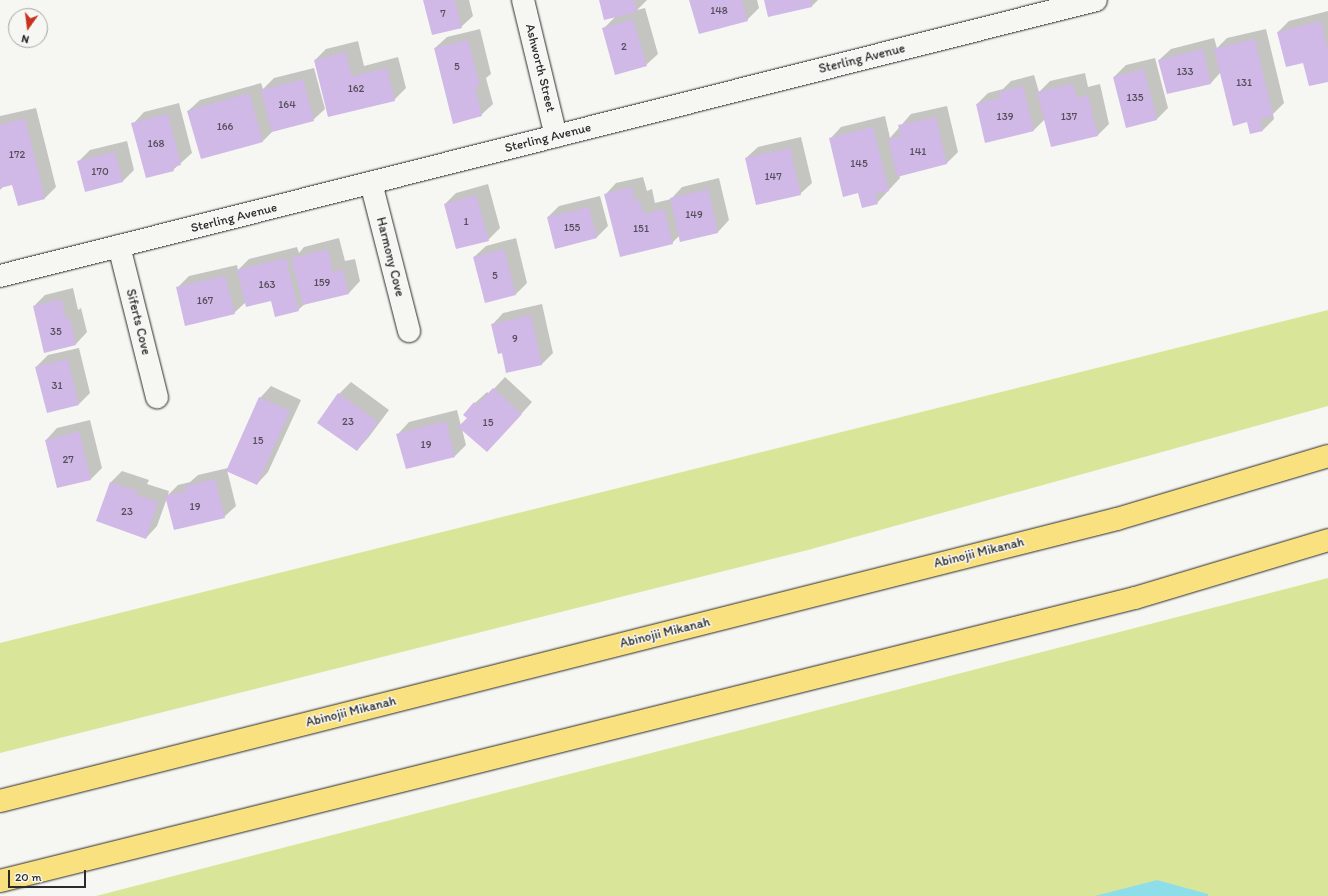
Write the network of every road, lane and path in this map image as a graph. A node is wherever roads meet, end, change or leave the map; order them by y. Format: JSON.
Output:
{"nodes":[{"id":1,"x":523,"y":0,"type":"edge"},
{"id":2,"x":1096,"y":0,"type":"edge"},
{"id":3,"x":556,"y":136,"type":"junction"},
{"id":4,"x":371,"y":183,"type":"junction"},
{"id":5,"x":119,"y":246,"type":"junction"},
{"id":6,"x":0,"y":276,"type":"edge"},
{"id":7,"x":409,"y":331,"type":"dead end"},
{"id":8,"x":157,"y":398,"type":"dead end"},
{"id":9,"x":1328,"y":456,"type":"edge"},
{"id":10,"x":1328,"y":540,"type":"edge"},
{"id":11,"x":0,"y":801,"type":"edge"},
{"id":12,"x":0,"y":881,"type":"edge"}],
"edges":[{"from":1,"to":3,"type":"street","name":"Ashworth Street"},
{"from":2,"to":3,"type":"street","name":"Sterling Avenue"},
{"from":3,"to":4,"type":"street","name":"Sterling Avenue"},
{"from":4,"to":5,"type":"street","name":"Sterling Avenue"},
{"from":4,"to":7,"type":"street","name":"Harmony Cove"},
{"from":5,"to":6,"type":"street","name":"Sterling Avenue"},
{"from":5,"to":8,"type":"street","name":"Siferts Cove"},
{"from":9,"to":11,"type":"main road","name":"Abinojii Mikanah"},
{"from":10,"to":12,"type":"main road"}]}
